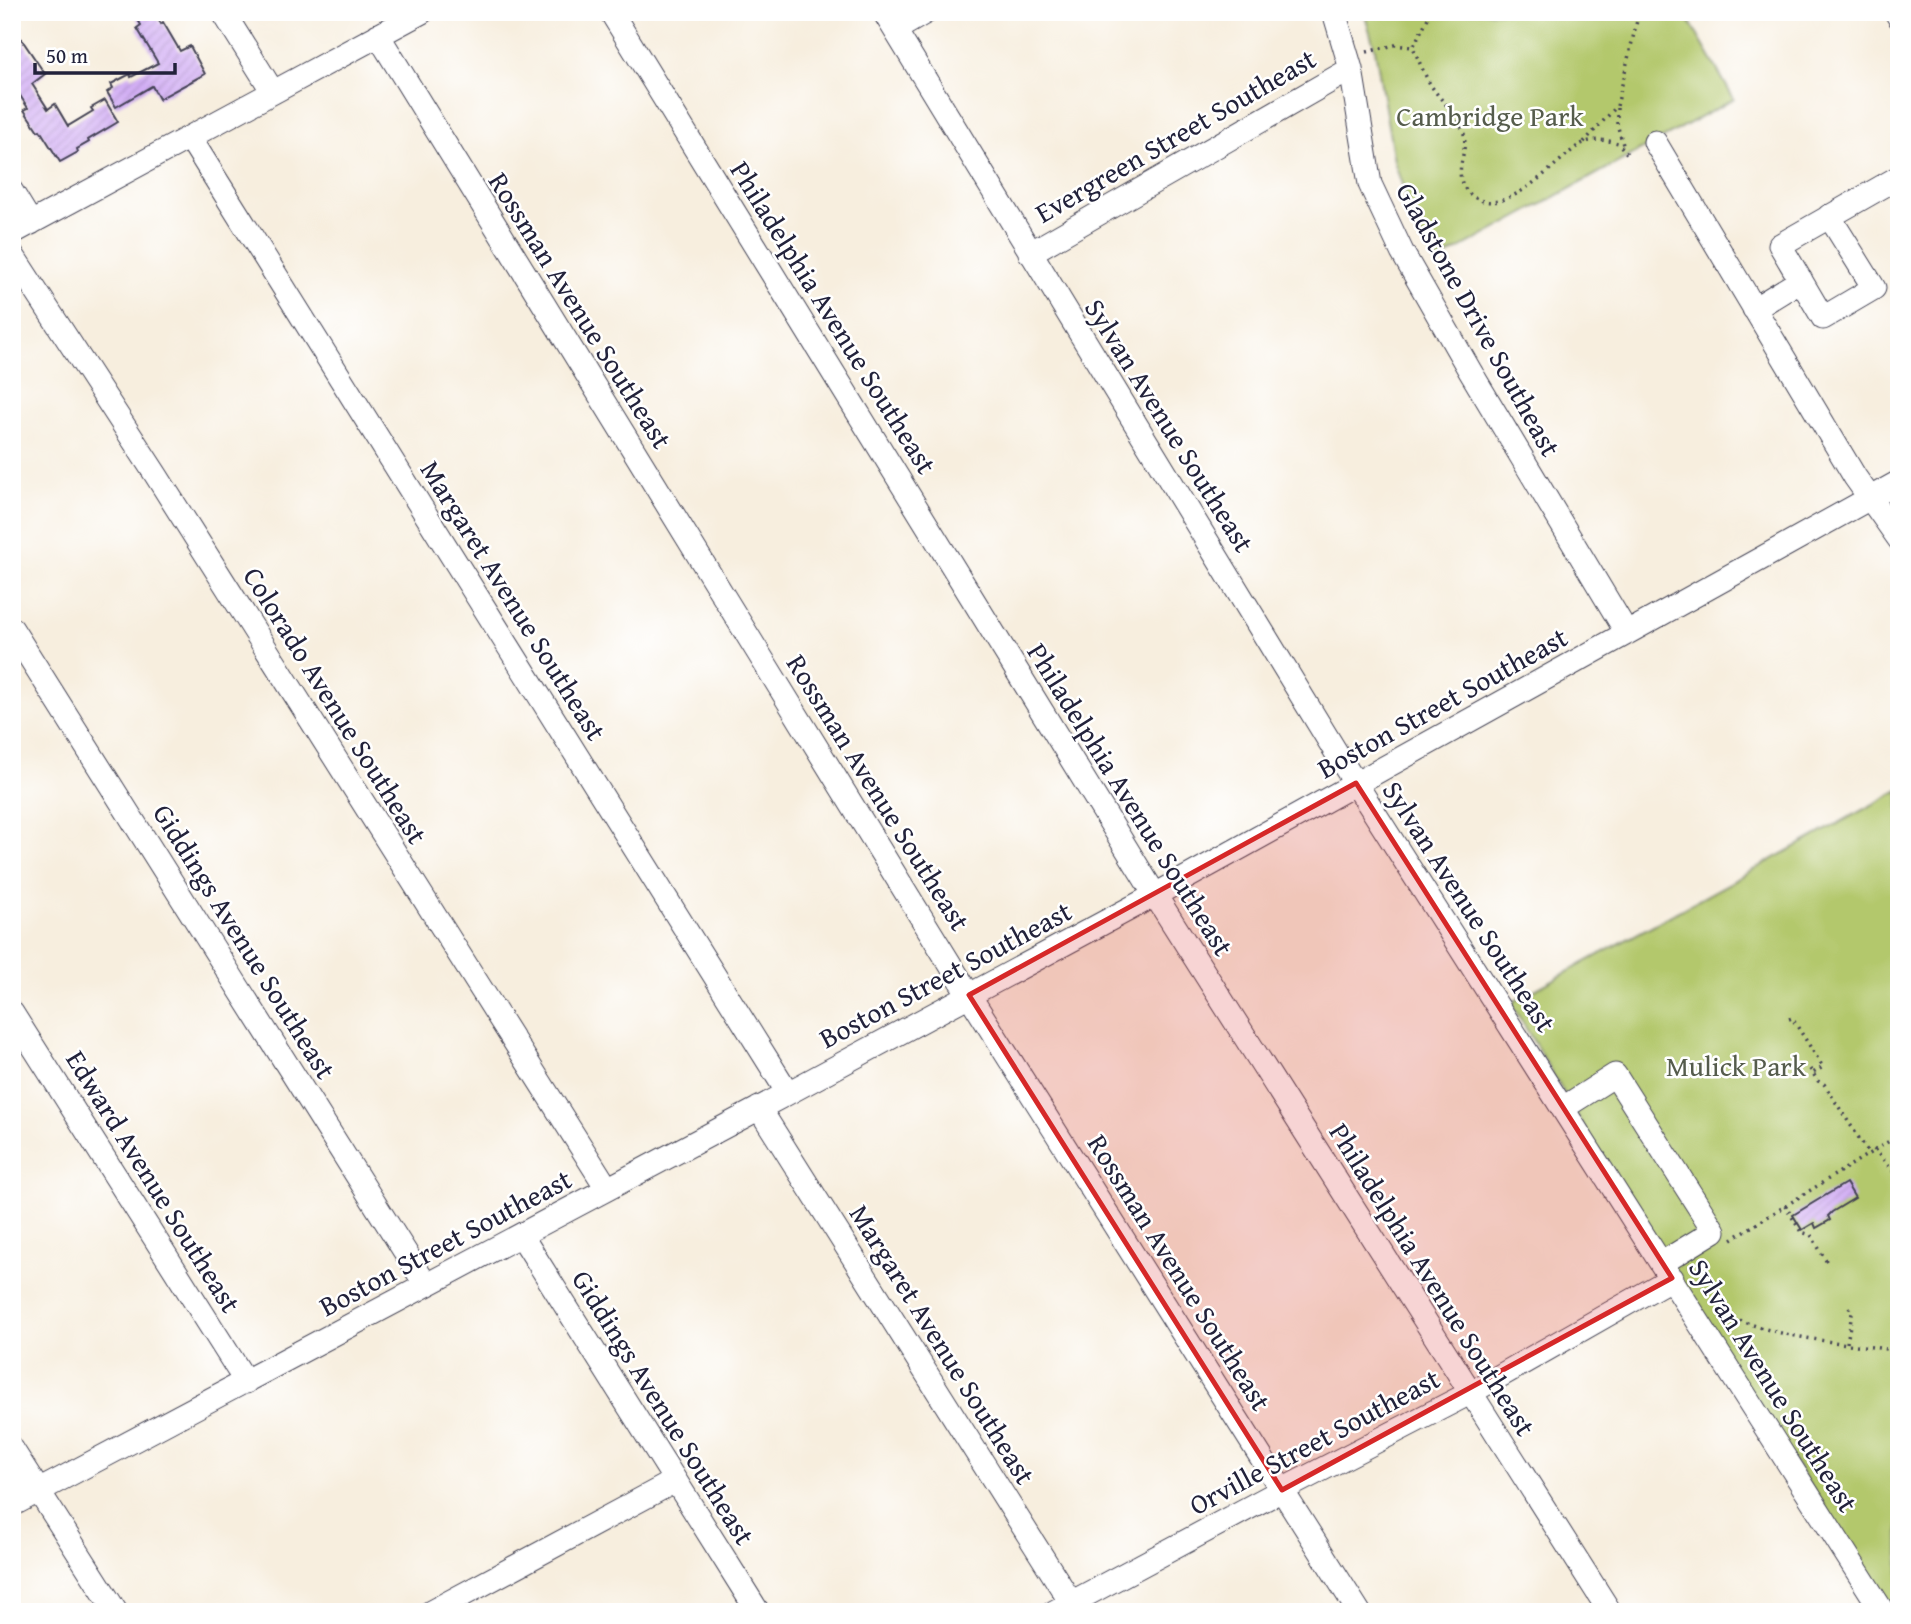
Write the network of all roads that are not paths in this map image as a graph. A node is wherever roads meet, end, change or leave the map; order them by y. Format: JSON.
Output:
{"nodes":[{"id":1,"x":223,"y":12,"type":"edge"},
{"id":2,"x":422,"y":12,"type":"edge"},
{"id":3,"x":611,"y":12,"type":"edge"},
{"id":4,"x":926,"y":12,"type":"edge"},
{"id":5,"x":1334,"y":12,"type":"edge"},
{"id":6,"x":1896,"y":12,"type":"edge"},
{"id":7,"x":1899,"y":18,"type":"edge"},
{"id":8,"x":889,"y":21,"type":"edge"},
{"id":9,"x":378,"y":35,"type":"junction"},
{"id":10,"x":1349,"y":64,"type":"junction"},
{"id":11,"x":273,"y":92,"type":"junction"},
{"id":12,"x":190,"y":138,"type":"junction"},
{"id":13,"x":1654,"y":142,"type":"dead end"},
{"id":14,"x":1899,"y":177,"type":"edge"},
{"id":15,"x":12,"y":192,"type":"edge"},
{"id":16,"x":1829,"y":216,"type":"junction"},
{"id":17,"x":22,"y":228,"type":"edge"},
{"id":18,"x":1030,"y":253,"type":"junction"},
{"id":19,"x":12,"y":254,"type":"edge"},
{"id":20,"x":1801,"y":280,"type":"junction"},
{"id":21,"x":1754,"y":309,"type":"junction"},
{"id":22,"x":1899,"y":482,"type":"edge"},
{"id":23,"x":1870,"y":498,"type":"junction"},
{"id":24,"x":1899,"y":539,"type":"edge"},
{"id":25,"x":12,"y":629,"type":"edge"},
{"id":26,"x":1627,"y":633,"type":"junction"},
{"id":27,"x":1356,"y":783,"type":"junction"},
{"id":28,"x":1155,"y":895,"type":"junction"},
{"id":29,"x":969,"y":995,"type":"junction"},
{"id":30,"x":12,"y":1013,"type":"edge"},
{"id":31,"x":788,"y":1093,"type":"junction"},
{"id":32,"x":759,"y":1108,"type":"junction"},
{"id":33,"x":1563,"y":1108,"type":"junction"},
{"id":34,"x":607,"y":1188,"type":"junction"},
{"id":35,"x":521,"y":1235,"type":"junction"},
{"id":36,"x":1667,"y":1271,"type":"junction"},
{"id":37,"x":426,"y":1285,"type":"junction"},
{"id":38,"x":246,"y":1382,"type":"junction"},
{"id":39,"x":1470,"y":1393,"type":"junction"},
{"id":40,"x":12,"y":1448,"type":"edge"},
{"id":41,"x":675,"y":1481,"type":"junction"},
{"id":42,"x":1282,"y":1490,"type":"junction"},
{"id":43,"x":39,"y":1491,"type":"junction"},
{"id":44,"x":12,"y":1505,"type":"edge"},
{"id":45,"x":1068,"y":1609,"type":"edge"},
{"id":46,"x":116,"y":1612,"type":"edge"},
{"id":47,"x":432,"y":1612,"type":"edge"},
{"id":48,"x":758,"y":1612,"type":"edge"},
{"id":49,"x":1359,"y":1612,"type":"edge"},
{"id":50,"x":1610,"y":1612,"type":"edge"},
{"id":51,"x":1883,"y":1612,"type":"edge"}],
"edges":[{"from":1,"to":11,"type":"street"},
{"from":2,"to":9,"type":"street"},
{"from":3,"to":28,"type":"street","name":"Philadelphia Avenue Southeast"},
{"from":4,"to":8,"type":"street"},
{"from":5,"to":10,"type":"street","name":"Gladstone Drive Southeast"},
{"from":6,"to":7,"type":"street"},
{"from":8,"to":18,"type":"street","name":"Sylvan Avenue Southeast"},
{"from":9,"to":11,"type":"street"},
{"from":9,"to":29,"type":"street","name":"Rossman Avenue Southeast"},
{"from":10,"to":18,"type":"street","name":"Evergreen Street Southeast"},
{"from":10,"to":26,"type":"street","name":"Gladstone Drive Southeast"},
{"from":11,"to":12,"type":"street"},
{"from":12,"to":17,"type":"street"},
{"from":12,"to":31,"type":"street","name":"Margaret Avenue Southeast"},
{"from":13,"to":21,"type":"street"},
{"from":14,"to":16,"type":"street"},
{"from":15,"to":17,"type":"street"},
{"from":16,"to":20,"type":"street"},
{"from":16,"to":20,"type":"street"},
{"from":18,"to":27,"type":"street","name":"Sylvan Avenue Southeast"},
{"from":19,"to":34,"type":"street","name":"Colorado Avenue Southeast"},
{"from":20,"to":21,"type":"street"},
{"from":21,"to":23,"type":"street"},
{"from":22,"to":23,"type":"street","name":"Boston Street Southeast"},
{"from":23,"to":24,"type":"street"},
{"from":23,"to":26,"type":"street","name":"Boston Street Southeast"},
{"from":25,"to":37,"type":"street","name":"Giddings Avenue Southeast"},
{"from":26,"to":27,"type":"street","name":"Boston Street Southeast"},
{"from":27,"to":28,"type":"street","name":"Boston Street Southeast"},
{"from":27,"to":33,"type":"street","name":"Sylvan Avenue Southeast"},
{"from":28,"to":29,"type":"street","name":"Boston Street Southeast"},
{"from":28,"to":39,"type":"street","name":"Philadelphia Avenue Southeast"},
{"from":29,"to":31,"type":"street","name":"Boston Street Southeast"},
{"from":29,"to":42,"type":"street","name":"Rossman Avenue Southeast"},
{"from":30,"to":38,"type":"street","name":"Edward Avenue Southeast"},
{"from":31,"to":32,"type":"street","name":"Boston Street Southeast"},
{"from":32,"to":34,"type":"street","name":"Boston Street Southeast"},
{"from":32,"to":45,"type":"street","name":"Margaret Avenue Southeast"},
{"from":33,"to":36,"type":"street","name":"Sylvan Avenue Southeast"},
{"from":33,"to":36,"type":"street","name":"Orville Street Southeast"},
{"from":34,"to":35,"type":"street","name":"Boston Street Southeast"},
{"from":35,"to":37,"type":"street","name":"Boston Street Southeast"},
{"from":35,"to":41,"type":"street","name":"Giddings Avenue Southeast"},
{"from":36,"to":39,"type":"street","name":"Orville Street Southeast"},
{"from":36,"to":51,"type":"street","name":"Sylvan Avenue Southeast"},
{"from":37,"to":38,"type":"street","name":"Boston Street Southeast"},
{"from":38,"to":43,"type":"street","name":"Boston Street Southeast"},
{"from":39,"to":42,"type":"street","name":"Orville Street Southeast"},
{"from":39,"to":50,"type":"street","name":"Philadelphia Avenue Southeast"},
{"from":40,"to":43,"type":"street"},
{"from":41,"to":47,"type":"street"},
{"from":41,"to":48,"type":"street","name":"Giddings Avenue Southeast"},
{"from":42,"to":45,"type":"street","name":"Orville Street Southeast"},
{"from":42,"to":49,"type":"street","name":"Rossman Avenue Southeast"},
{"from":43,"to":44,"type":"street","name":"Boston Street Southeast"},
{"from":43,"to":46,"type":"street"}]}
